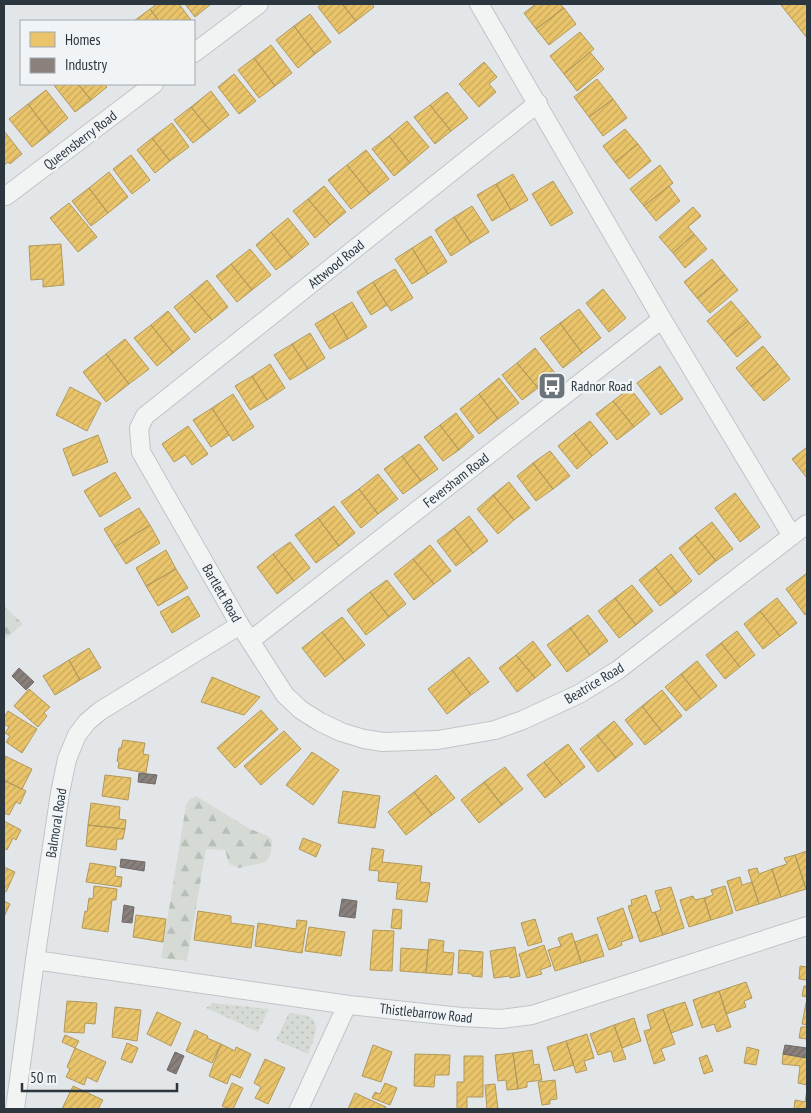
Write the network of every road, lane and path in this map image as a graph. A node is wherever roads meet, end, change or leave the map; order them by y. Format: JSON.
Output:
{"nodes":[{"id":1,"x":259,"y":4,"type":"edge"},
{"id":2,"x":479,"y":4,"type":"edge"},
{"id":3,"x":195,"y":53,"type":"edge"},
{"id":4,"x":153,"y":85,"type":"edge"},
{"id":5,"x":538,"y":103,"type":"junction"},
{"id":6,"x":6,"y":196,"type":"dead end"},
{"id":7,"x":662,"y":319,"type":"junction"},
{"id":8,"x":139,"y":428,"type":"joint"},
{"id":9,"x":807,"y":524,"type":"edge"},
{"id":10,"x":792,"y":536,"type":"junction"},
{"id":11,"x":240,"y":625,"type":"junction"},
{"id":12,"x":250,"y":641,"type":"junction"},
{"id":13,"x":341,"y":732,"type":"joint"},
{"id":14,"x":807,"y":926,"type":"edge"},
{"id":15,"x":35,"y":960,"type":"junction"},
{"id":16,"x":347,"y":1005,"type":"junction"},
{"id":17,"x":15,"y":1109,"type":"edge"},
{"id":18,"x":299,"y":1109,"type":"edge"}],
"edges":[{"from":1,"to":3,"type":"street"},
{"from":2,"to":5,"type":"street"},
{"from":4,"to":6,"type":"street","name":"Queensberry Road"},
{"from":5,"to":7,"type":"street"},
{"from":5,"to":8,"type":"street","name":"Attwood Road"},
{"from":7,"to":10,"type":"street"},
{"from":7,"to":12,"type":"street","name":"Feversham Road"},
{"from":8,"to":11,"type":"street","name":"Bartlett Road"},
{"from":9,"to":10,"type":"street","name":"Beatrice Road"},
{"from":10,"to":13,"type":"street","name":"Beatrice Road"},
{"from":11,"to":12,"type":"street","name":"Bartlett Road"},
{"from":11,"to":15,"type":"street","name":"Balmoral Road"},
{"from":12,"to":13,"type":"street","name":"Bartlett Road"},
{"from":14,"to":16,"type":"street","name":"Thistlebarrow Road"},
{"from":15,"to":16,"type":"street","name":"Thistlebarrow Road"},
{"from":15,"to":17,"type":"street","name":"Balmoral Road"},
{"from":16,"to":18,"type":"street"}]}
